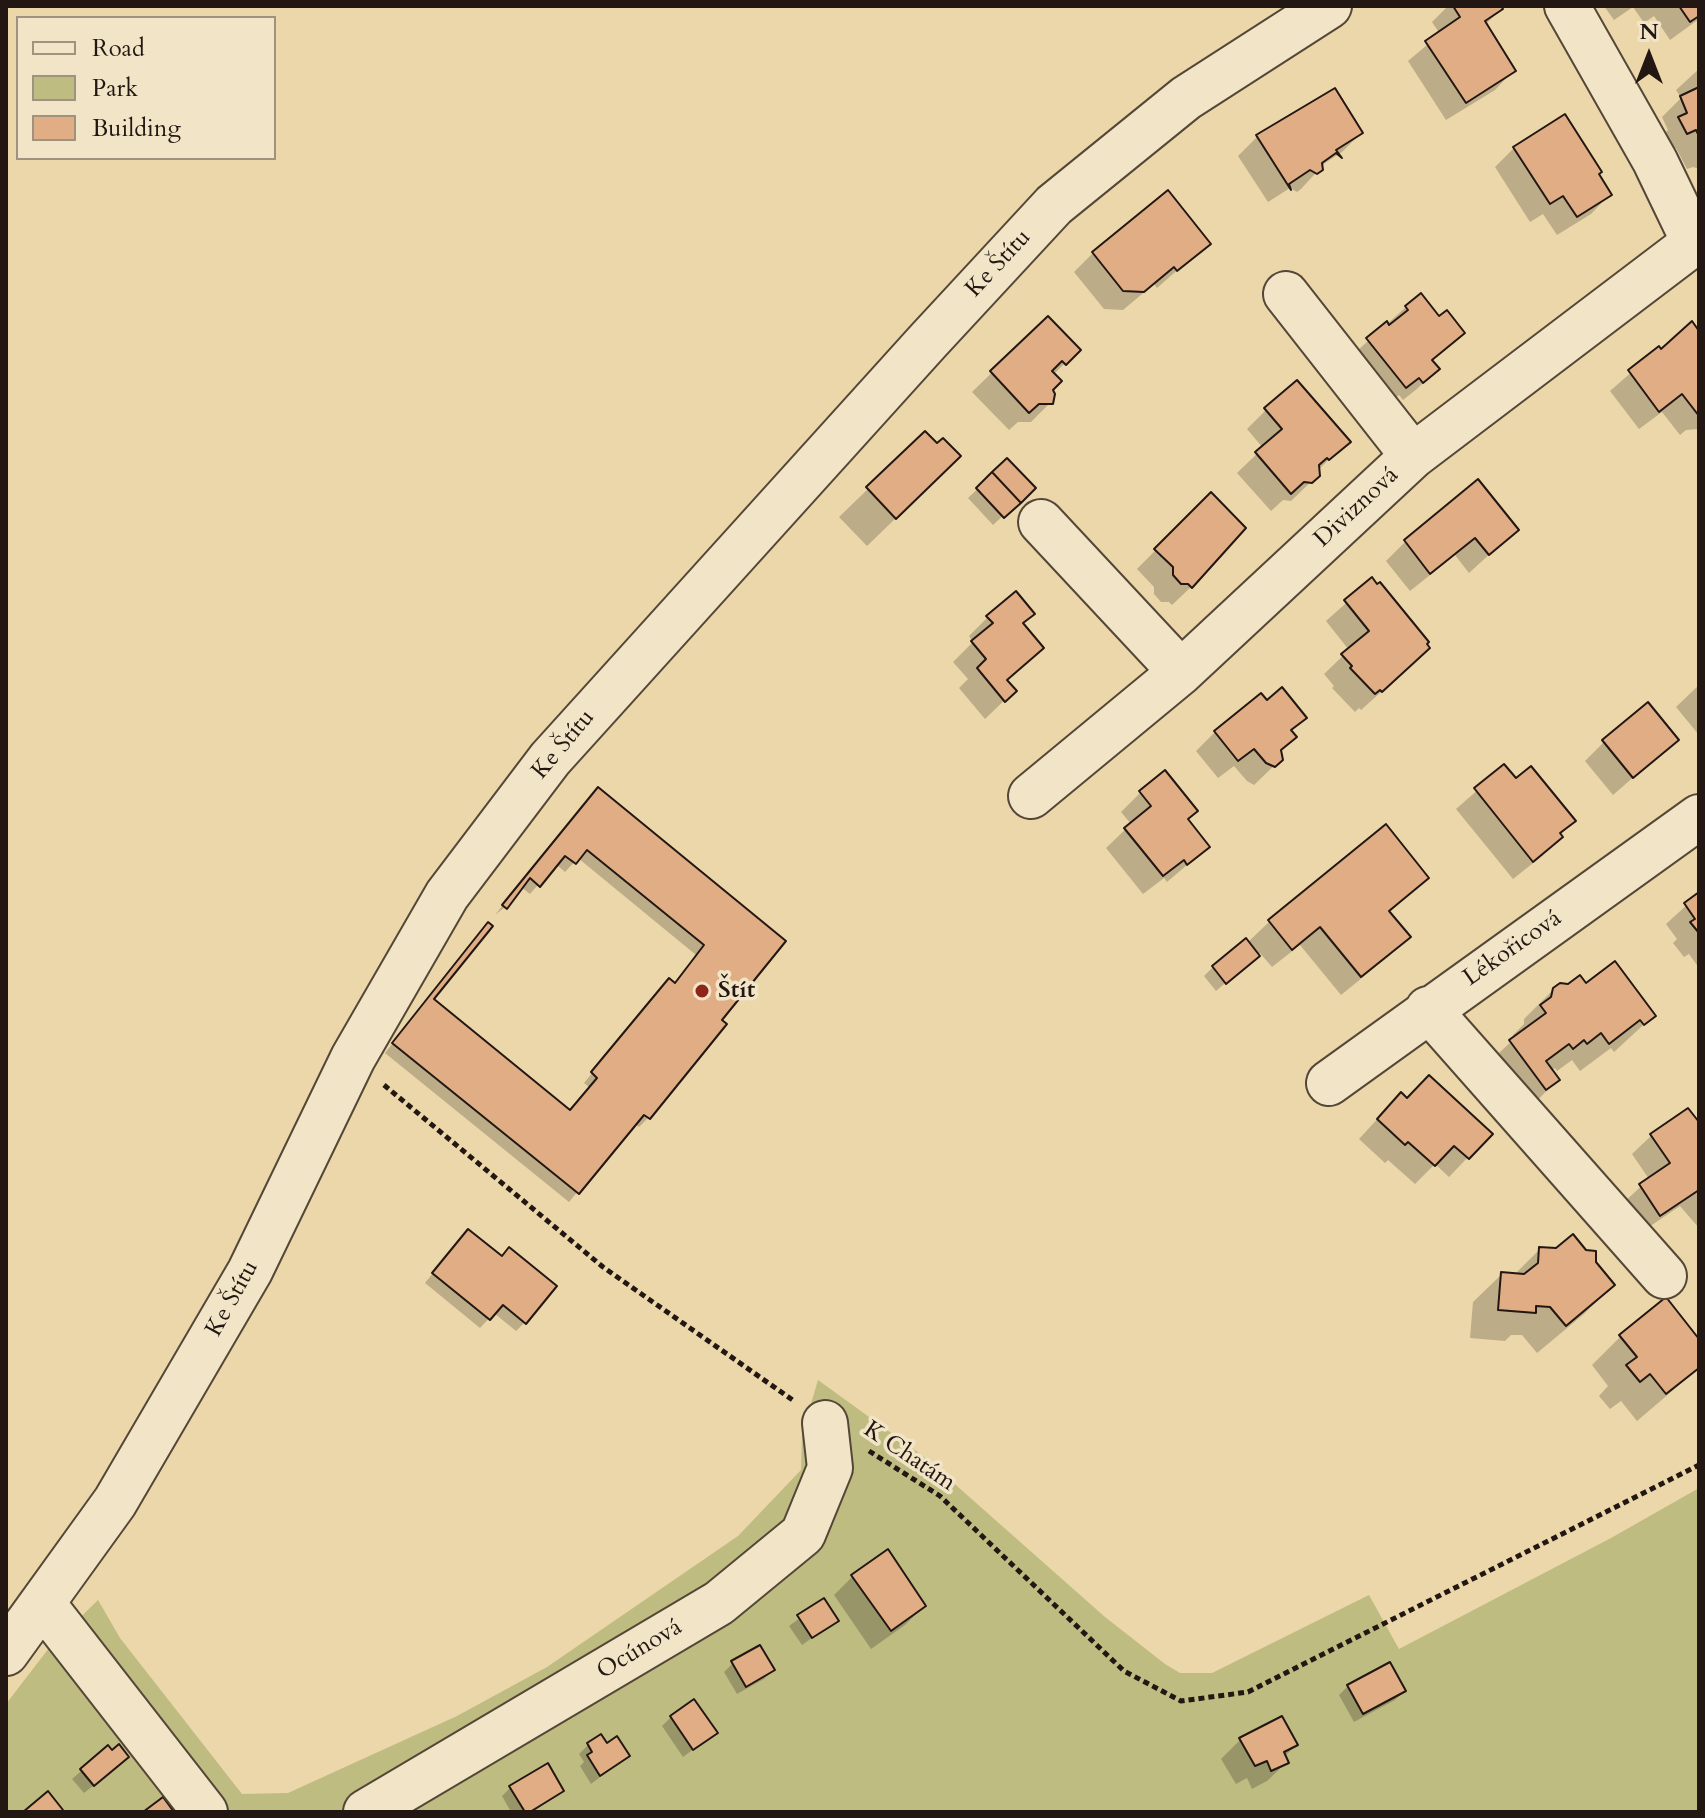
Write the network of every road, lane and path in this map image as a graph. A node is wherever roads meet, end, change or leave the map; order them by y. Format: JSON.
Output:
{"nodes":[{"id":1,"x":1329,"y":6,"type":"edge"},
{"id":2,"x":1567,"y":6,"type":"edge"},
{"id":3,"x":1696,"y":241,"type":"edge"},
{"id":4,"x":1286,"y":294,"type":"dead end"},
{"id":5,"x":1413,"y":456,"type":"junction"},
{"id":6,"x":1041,"y":522,"type":"dead end"},
{"id":7,"x":1181,"y":672,"type":"junction"},
{"id":8,"x":1031,"y":796,"type":"dead end"},
{"id":9,"x":1699,"y":817,"type":"edge"},
{"id":10,"x":1428,"y":1009,"type":"junction"},
{"id":11,"x":353,"y":1058,"type":"junction"},
{"id":12,"x":1329,"y":1083,"type":"dead end"},
{"id":13,"x":1664,"y":1276,"type":"dead end"},
{"id":14,"x":825,"y":1423,"type":"junction"},
{"id":15,"x":1699,"y":1465,"type":"edge"},
{"id":16,"x":43,"y":1604,"type":"junction"},
{"id":17,"x":6,"y":1653,"type":"edge"},
{"id":18,"x":205,"y":1812,"type":"edge"},
{"id":19,"x":366,"y":1812,"type":"edge"}],
"edges":[{"from":1,"to":11,"type":"street","name":"Ke Štítu"},
{"from":2,"to":3,"type":"street"},
{"from":3,"to":5,"type":"street","name":"Diviznová"},
{"from":4,"to":5,"type":"street"},
{"from":5,"to":7,"type":"street","name":"Diviznová"},
{"from":6,"to":7,"type":"street"},
{"from":7,"to":8,"type":"street","name":"Diviznová"},
{"from":9,"to":10,"type":"street","name":"Lékořicová"},
{"from":10,"to":12,"type":"street","name":"Lékořicová"},
{"from":10,"to":13,"type":"street"},
{"from":11,"to":14,"type":"path","name":"K Chatám"},
{"from":11,"to":16,"type":"street","name":"Ke Štítu"},
{"from":14,"to":15,"type":"path","name":"K Chatám"},
{"from":14,"to":19,"type":"street","name":"Ocúnová"},
{"from":16,"to":17,"type":"street","name":"Ke Štítu"},
{"from":16,"to":18,"type":"street"}]}
